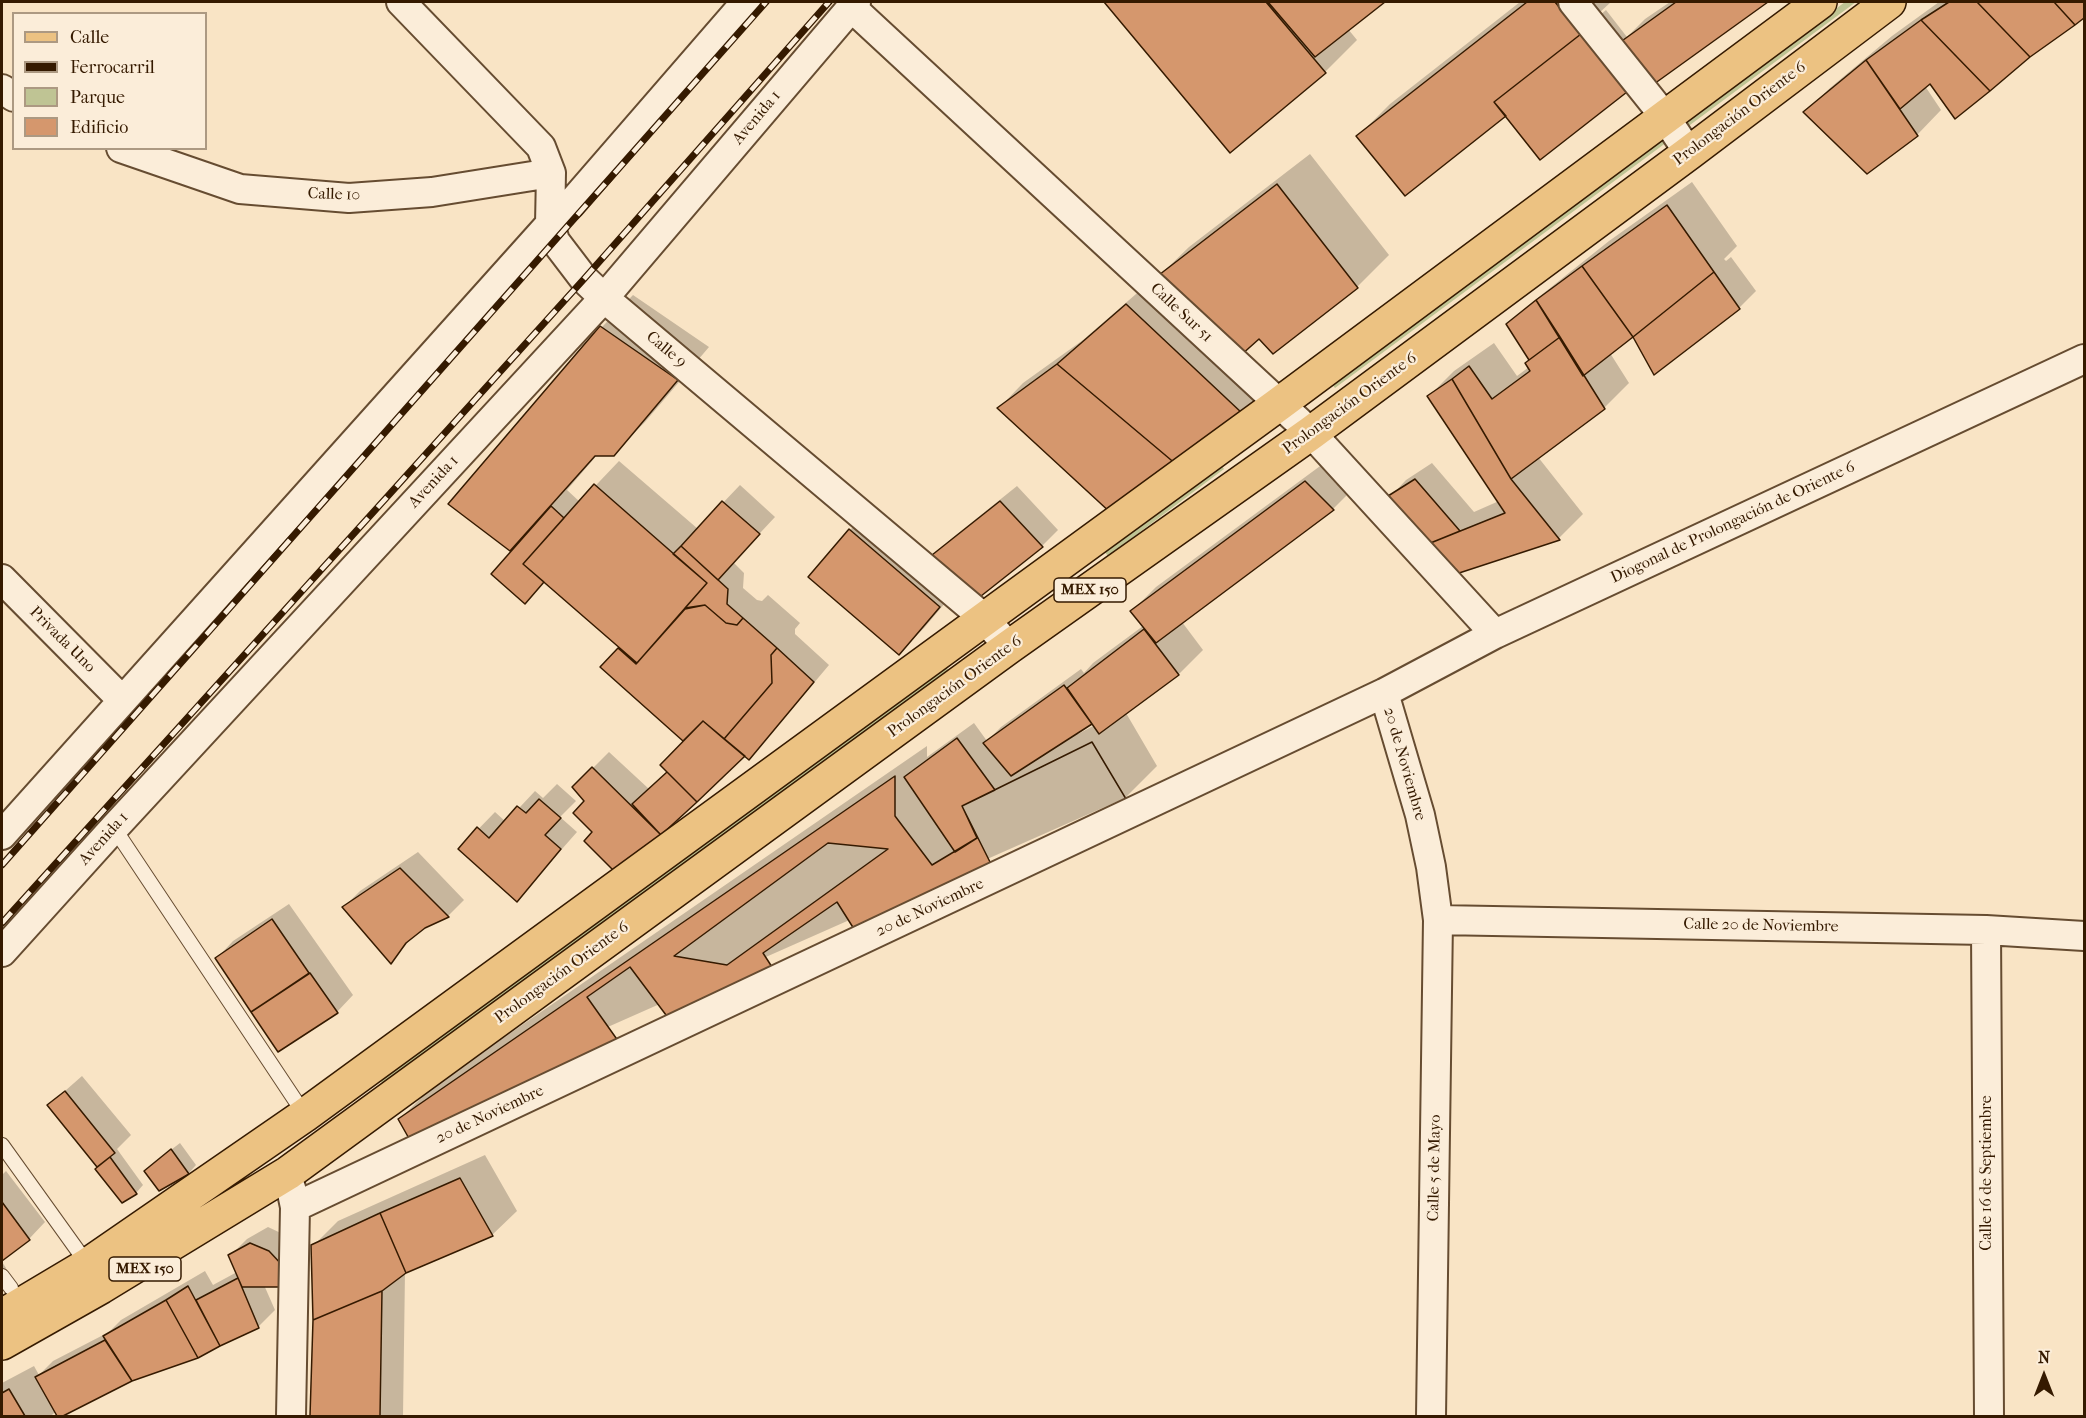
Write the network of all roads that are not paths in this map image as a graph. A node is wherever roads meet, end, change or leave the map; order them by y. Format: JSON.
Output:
{"nodes":[{"id":1,"x":401,"y":2,"type":"edge"},
{"id":2,"x":746,"y":2,"type":"edge"},
{"id":3,"x":1573,"y":2,"type":"edge"},
{"id":4,"x":1820,"y":2,"type":"edge"},
{"id":5,"x":1889,"y":2,"type":"edge"},
{"id":6,"x":854,"y":4,"type":"edge"},
{"id":7,"x":1665,"y":117,"type":"junction"},
{"id":8,"x":127,"y":150,"type":"edge"},
{"id":9,"x":1689,"y":153,"type":"junction"},
{"id":10,"x":551,"y":173,"type":"junction"},
{"id":11,"x":550,"y":224,"type":"junction"},
{"id":12,"x":604,"y":298,"type":"junction"},
{"id":13,"x":2085,"y":359,"type":"edge"},
{"id":14,"x":1280,"y":404,"type":"junction"},
{"id":15,"x":1311,"y":433,"type":"junction"},
{"id":16,"x":2,"y":579,"type":"edge"},
{"id":17,"x":984,"y":618,"type":"junction"},
{"id":18,"x":1495,"y":634,"type":"junction"},
{"id":19,"x":1009,"y":647,"type":"junction"},
{"id":20,"x":1384,"y":693,"type":"junction"},
{"id":21,"x":122,"y":700,"type":"junction"},
{"id":22,"x":114,"y":828,"type":"junction"},
{"id":23,"x":2,"y":835,"type":"edge"},
{"id":24,"x":1438,"y":920,"type":"junction"},
{"id":25,"x":1986,"y":930,"type":"junction"},
{"id":26,"x":2085,"y":936,"type":"edge"},
{"id":27,"x":2,"y":952,"type":"edge"},
{"id":28,"x":305,"y":1114,"type":"junction"},
{"id":29,"x":2,"y":1145,"type":"edge"},
{"id":30,"x":253,"y":1151,"type":"junction"},
{"id":31,"x":288,"y":1173,"type":"junction"},
{"id":32,"x":296,"y":1207,"type":"junction"},
{"id":33,"x":78,"y":1251,"type":"junction"},
{"id":34,"x":4,"y":1293,"type":"edge"},
{"id":35,"x":2,"y":1343,"type":"edge"},
{"id":36,"x":2,"y":1364,"type":"edge"},
{"id":37,"x":291,"y":1416,"type":"edge"},
{"id":38,"x":1431,"y":1416,"type":"edge"},
{"id":39,"x":1989,"y":1416,"type":"edge"}],
"edges":[{"from":1,"to":10,"type":"street","name":"Calle 9"},
{"from":2,"to":11,"type":"street"},
{"from":3,"to":7,"type":"street"},
{"from":4,"to":7,"type":"main road","number":"MEX 150"},
{"from":5,"to":9,"type":"main road","name":"Prolongación Oriente 6","number":"MEX 150"},
{"from":6,"to":12,"type":"street","name":"Avenida 1"},
{"from":6,"to":14,"type":"street","name":"Calle Sur 51"},
{"from":7,"to":9,"type":"street"},
{"from":7,"to":14,"type":"main road","number":"MEX 150"},
{"from":8,"to":10,"type":"street","name":"Calle 10"},
{"from":9,"to":15,"type":"main road","name":"Prolongación Oriente 6","number":"MEX 150"},
{"from":10,"to":11,"type":"street","name":"Calle 9"},
{"from":11,"to":12,"type":"street","name":"Calle 9"},
{"from":11,"to":21,"type":"street"},
{"from":12,"to":17,"type":"street","name":"Calle 9"},
{"from":12,"to":22,"type":"street","name":"Avenida 1"},
{"from":13,"to":18,"type":"street","name":"Diogonal de Prolongación de Oriente 6"},
{"from":14,"to":15,"type":"street","name":"Calle Sur 51"},
{"from":14,"to":17,"type":"main road","number":"MEX 150"},
{"from":15,"to":18,"type":"street","name":"Calle Sur 51"},
{"from":15,"to":19,"type":"main road","name":"Prolongación Oriente 6","number":"MEX 150"},
{"from":16,"to":21,"type":"street","name":"Privada Uno"},
{"from":17,"to":19,"type":"street","name":"Calle 9"},
{"from":17,"to":28,"type":"main road","number":"MEX 150"},
{"from":18,"to":20,"type":"street","name":"Diogonal de Prolongación de Oriente 6"},
{"from":19,"to":31,"type":"main road","name":"Prolongación Oriente 6","number":"MEX 150"},
{"from":20,"to":24,"type":"street","name":"20 de Noviembre"},
{"from":20,"to":32,"type":"street","name":"20 de Noviembre"},
{"from":21,"to":23,"type":"street"},
{"from":22,"to":27,"type":"street","name":"Avenida 1"},
{"from":22,"to":28,"type":"lane"},
{"from":24,"to":25,"type":"street","name":"Calle 20 de Noviembre"},
{"from":24,"to":38,"type":"street","name":"Calle 5 de Mayo"},
{"from":25,"to":26,"type":"street","name":"Calle 20 de Noviembre"},
{"from":25,"to":39,"type":"street","name":"Calle 16 de Septiembre"},
{"from":28,"to":30,"type":"main road","number":"MEX 150"},
{"from":29,"to":33,"type":"lane"},
{"from":30,"to":33,"type":"main road","number":"MEX 150"},
{"from":30,"to":34,"type":"main road","number":"MEX 150"},
{"from":31,"to":32,"type":"street"},
{"from":31,"to":35,"type":"main road","name":"Prolongación Oriente 6","number":"MEX 150"},
{"from":31,"to":36,"type":"main road","number":"MEX 150"},
{"from":32,"to":37,"type":"street"},
{"from":33,"to":34,"type":"main road","number":"MEX 150"}]}
